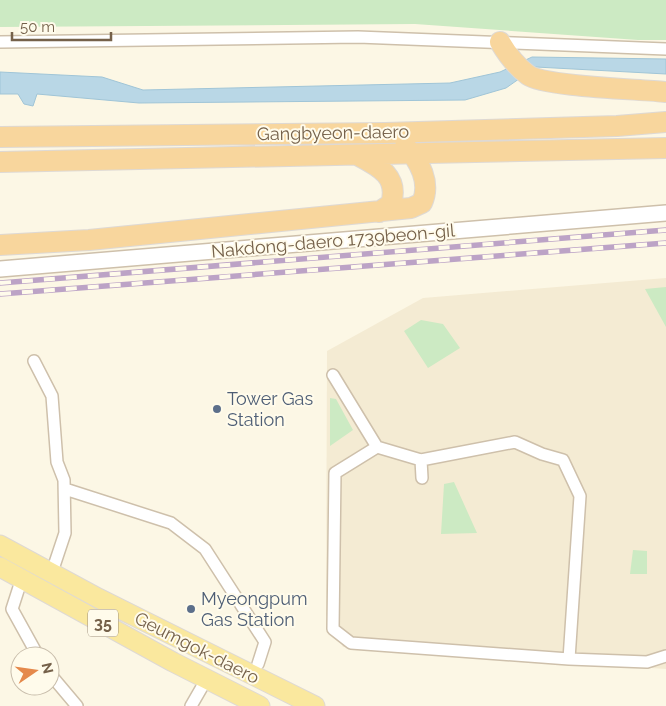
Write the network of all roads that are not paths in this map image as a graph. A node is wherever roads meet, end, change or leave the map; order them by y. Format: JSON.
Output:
{"nodes":[{"id":1,"x":0,"y":42,"type":"edge"},
{"id":2,"x":504,"y":49,"type":"junction"},
{"id":3,"x":666,"y":49,"type":"edge"},
{"id":4,"x":666,"y":92,"type":"edge"},
{"id":5,"x":666,"y":122,"type":"edge"},
{"id":6,"x":385,"y":133,"type":"junction"},
{"id":7,"x":0,"y":137,"type":"edge"},
{"id":8,"x":666,"y":148,"type":"edge"},
{"id":9,"x":414,"y":154,"type":"junction"},
{"id":10,"x":358,"y":156,"type":"junction"},
{"id":11,"x":6,"y":164,"type":"edge"},
{"id":12,"x":379,"y":212,"type":"junction"},
{"id":13,"x":666,"y":213,"type":"edge"},
{"id":14,"x":0,"y":245,"type":"edge"},
{"id":15,"x":0,"y":269,"type":"edge"},
{"id":16,"x":34,"y":361,"type":"dead end"},
{"id":17,"x":333,"y":375,"type":"dead end"},
{"id":18,"x":378,"y":447,"type":"junction"},
{"id":19,"x":421,"y":460,"type":"junction"},
{"id":20,"x":422,"y":478,"type":"dead end"},
{"id":21,"x":65,"y":489,"type":"junction"},
{"id":22,"x":0,"y":545,"type":"edge"},
{"id":23,"x":0,"y":567,"type":"edge"},
{"id":24,"x":52,"y":572,"type":"junction"},
{"id":25,"x":22,"y":578,"type":"junction"},
{"id":26,"x":32,"y":646,"type":"edge"},
{"id":27,"x":666,"y":656,"type":"edge"},
{"id":28,"x":216,"y":658,"type":"junction"},
{"id":29,"x":570,"y":659,"type":"junction"},
{"id":30,"x":258,"y":664,"type":"dead end"},
{"id":31,"x":206,"y":680,"type":"junction"},
{"id":32,"x":60,"y":686,"type":"edge"},
{"id":33,"x":77,"y":706,"type":"edge"},
{"id":34,"x":192,"y":706,"type":"edge"},
{"id":35,"x":260,"y":706,"type":"edge"},
{"id":36,"x":315,"y":706,"type":"edge"}],
"edges":[{"from":1,"to":2,"type":"street"},
{"from":2,"to":3,"type":"street"},
{"from":2,"to":4,"type":"highway"},
{"from":5,"to":6,"type":"highway","name":"Gangbyeon-daero"},
{"from":6,"to":7,"type":"highway","name":"Gangbyeon-daero"},
{"from":6,"to":9,"type":"highway"},
{"from":8,"to":9,"type":"highway","name":"Gangbyeon-daero"},
{"from":9,"to":10,"type":"highway","name":"Gangbyeon-daero"},
{"from":9,"to":12,"type":"highway"},
{"from":10,"to":11,"type":"highway","name":"Gangbyeon-daero"},
{"from":10,"to":12,"type":"highway"},
{"from":12,"to":14,"type":"highway"},
{"from":13,"to":15,"type":"street","name":"Nakdong-daero 1739beon-gil"},
{"from":16,"to":21,"type":"street"},
{"from":17,"to":18,"type":"street"},
{"from":18,"to":19,"type":"street"},
{"from":18,"to":29,"type":"street"},
{"from":19,"to":20,"type":"street"},
{"from":19,"to":29,"type":"street"},
{"from":21,"to":24,"type":"street"},
{"from":21,"to":30,"type":"street"},
{"from":22,"to":24,"type":"main road","name":"Geumgok-daero","number":"35"},
{"from":23,"to":25,"type":"main road","name":"Geumgok-daero","number":"35"},
{"from":24,"to":28,"type":"main road","name":"Geumgok-daero","number":"35"},
{"from":25,"to":26,"type":"street"},
{"from":25,"to":31,"type":"main road","name":"Geumgok-daero","number":"35"},
{"from":27,"to":29,"type":"street"},
{"from":28,"to":31,"type":"main road"},
{"from":28,"to":36,"type":"main road","name":"Geumgok-daero","number":"35"},
{"from":31,"to":34,"type":"street"},
{"from":31,"to":35,"type":"main road","name":"Geumgok-daero","number":"35"},
{"from":32,"to":33,"type":"street"}]}
